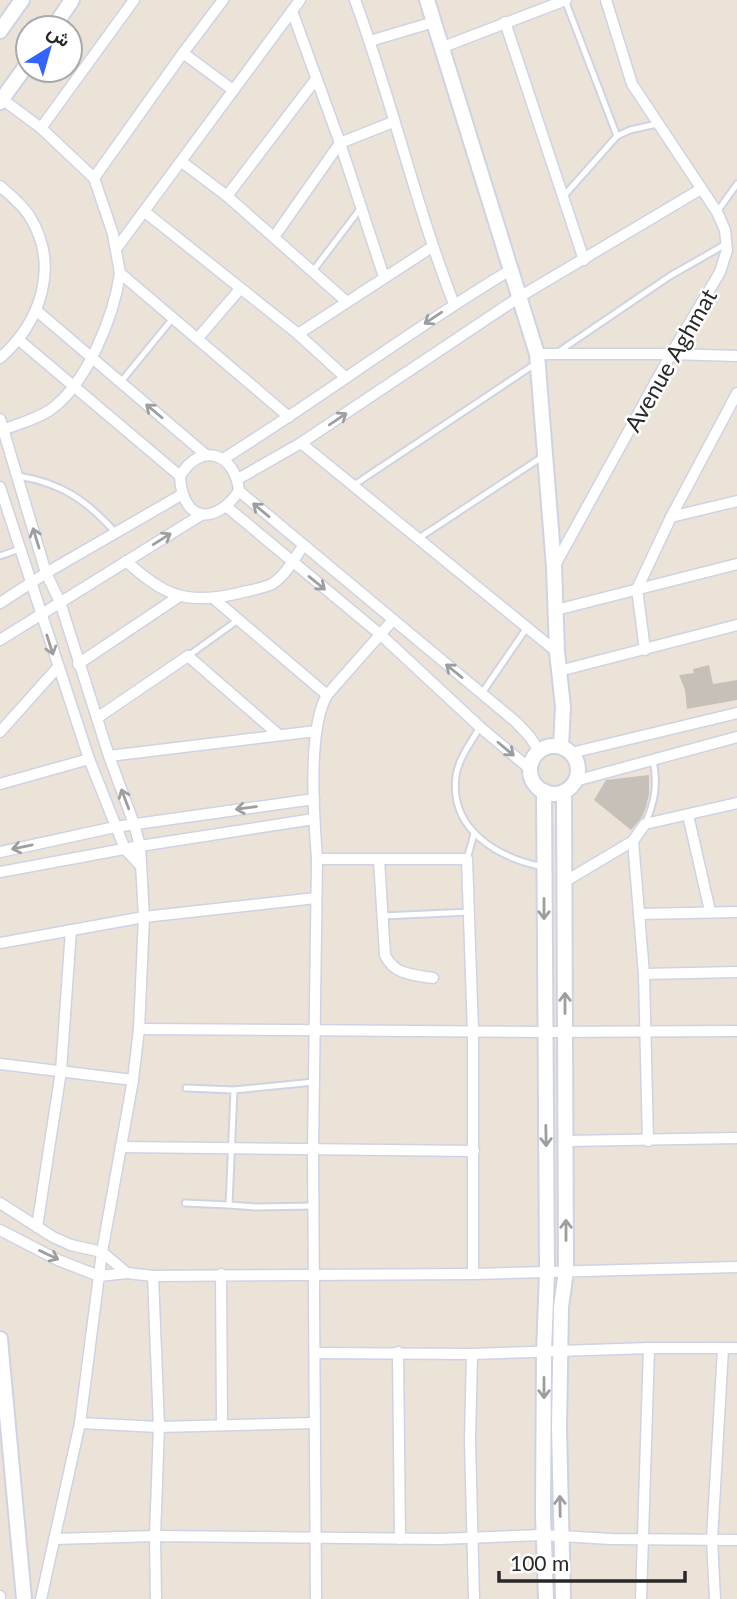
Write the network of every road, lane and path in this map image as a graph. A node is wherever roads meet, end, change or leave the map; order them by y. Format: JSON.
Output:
{"nodes":[{"id":1,"x":22,"y":0,"type":"edge"},
{"id":2,"x":134,"y":0,"type":"edge"},
{"id":3,"x":223,"y":0,"type":"edge"},
{"id":4,"x":300,"y":0,"type":"edge"},
{"id":5,"x":355,"y":0,"type":"edge"},
{"id":6,"x":427,"y":0,"type":"edge"},
{"id":7,"x":566,"y":0,"type":"edge"},
{"id":8,"x":606,"y":0,"type":"edge"},
{"id":9,"x":6,"y":11,"type":"edge"},
{"id":10,"x":292,"y":11,"type":"junction"},
{"id":11,"x":434,"y":22,"type":"junction"},
{"id":12,"x":505,"y":22,"type":"junction"},
{"id":13,"x":0,"y":31,"type":"edge"},
{"id":14,"x":370,"y":41,"type":"junction"},
{"id":15,"x":443,"y":47,"type":"junction"},
{"id":16,"x":183,"y":53,"type":"junction"},
{"id":17,"x":316,"y":79,"type":"junction"},
{"id":18,"x":14,"y":83,"type":"edge"},
{"id":19,"x":233,"y":90,"type":"junction"},
{"id":20,"x":1,"y":101,"type":"edge"},
{"id":21,"x":393,"y":122,"type":"junction"},
{"id":22,"x":657,"y":124,"type":"junction"},
{"id":23,"x":41,"y":128,"type":"junction"},
{"id":24,"x":617,"y":136,"type":"junction"},
{"id":25,"x":340,"y":143,"type":"junction"},
{"id":26,"x":182,"y":162,"type":"junction"},
{"id":27,"x":94,"y":178,"type":"junction"},
{"id":28,"x":737,"y":184,"type":"edge"},
{"id":29,"x":0,"y":186,"type":"edge"},
{"id":30,"x":702,"y":189,"type":"junction"},
{"id":31,"x":227,"y":196,"type":"junction"},
{"id":32,"x":563,"y":197,"type":"junction"},
{"id":33,"x":361,"y":208,"type":"junction"},
{"id":34,"x":145,"y":212,"type":"junction"},
{"id":35,"x":717,"y":212,"type":"junction"},
{"id":36,"x":274,"y":237,"type":"junction"},
{"id":37,"x":726,"y":244,"type":"junction"},
{"id":38,"x":432,"y":247,"type":"junction"},
{"id":39,"x":116,"y":249,"type":"junction"},
{"id":40,"x":584,"y":260,"type":"junction"},
{"id":41,"x":512,"y":269,"type":"junction"},
{"id":42,"x":313,"y":271,"type":"junction"},
{"id":43,"x":120,"y":273,"type":"junction"},
{"id":44,"x":384,"y":277,"type":"junction"},
{"id":45,"x":240,"y":289,"type":"junction"},
{"id":46,"x":521,"y":296,"type":"junction"},
{"id":47,"x":347,"y":302,"type":"junction"},
{"id":48,"x":454,"y":304,"type":"junction"},
{"id":49,"x":37,"y":311,"type":"junction"},
{"id":50,"x":174,"y":317,"type":"junction"},
{"id":51,"x":298,"y":334,"type":"junction"},
{"id":52,"x":198,"y":338,"type":"junction"},
{"id":53,"x":19,"y":341,"type":"junction"},
{"id":54,"x":555,"y":354,"type":"junction"},
{"id":55,"x":671,"y":354,"type":"junction"},
{"id":56,"x":737,"y":356,"type":"edge"},
{"id":57,"x":0,"y":358,"type":"edge"},
{"id":58,"x":90,"y":358,"type":"junction"},
{"id":59,"x":538,"y":358,"type":"junction"},
{"id":60,"x":345,"y":377,"type":"junction"},
{"id":61,"x":120,"y":383,"type":"junction"},
{"id":62,"x":74,"y":386,"type":"junction"},
{"id":63,"x":737,"y":393,"type":"edge"},
{"id":64,"x":289,"y":418,"type":"junction"},
{"id":65,"x":0,"y":419,"type":"edge"},
{"id":66,"x":2,"y":431,"type":"edge"},
{"id":67,"x":301,"y":443,"type":"junction"},
{"id":68,"x":206,"y":455,"type":"junction"},
{"id":69,"x":545,"y":456,"type":"junction"},
{"id":70,"x":223,"y":459,"type":"junction"},
{"id":71,"x":180,"y":475,"type":"junction"},
{"id":72,"x":18,"y":476,"type":"junction"},
{"id":73,"x":238,"y":480,"type":"junction"},
{"id":74,"x":354,"y":485,"type":"junction"},
{"id":75,"x":239,"y":491,"type":"junction"},
{"id":76,"x":1,"y":493,"type":"edge"},
{"id":77,"x":181,"y":495,"type":"junction"},
{"id":78,"x":737,"y":502,"type":"edge"},
{"id":79,"x":227,"y":507,"type":"junction"},
{"id":80,"x":201,"y":514,"type":"junction"},
{"id":81,"x":671,"y":517,"type":"junction"},
{"id":82,"x":116,"y":533,"type":"junction"},
{"id":83,"x":419,"y":538,"type":"junction"},
{"id":84,"x":303,"y":546,"type":"junction"},
{"id":85,"x":20,"y":549,"type":"junction"},
{"id":86,"x":0,"y":556,"type":"edge"},
{"id":87,"x":126,"y":561,"type":"junction"},
{"id":88,"x":292,"y":562,"type":"junction"},
{"id":89,"x":737,"y":564,"type":"edge"},
{"id":90,"x":554,"y":567,"type":"junction"},
{"id":91,"x":46,"y":573,"type":"junction"},
{"id":92,"x":30,"y":583,"type":"junction"},
{"id":93,"x":637,"y":589,"type":"junction"},
{"id":94,"x":178,"y":597,"type":"junction"},
{"id":95,"x":213,"y":598,"type":"junction"},
{"id":96,"x":60,"y":602,"type":"junction"},
{"id":97,"x":0,"y":603,"type":"edge"},
{"id":98,"x":556,"y":610,"type":"junction"},
{"id":99,"x":41,"y":614,"type":"junction"},
{"id":100,"x":239,"y":620,"type":"junction"},
{"id":101,"x":393,"y":620,"type":"junction"},
{"id":102,"x":737,"y":625,"type":"edge"},
{"id":103,"x":526,"y":629,"type":"junction"},
{"id":104,"x":380,"y":635,"type":"junction"},
{"id":105,"x":0,"y":640,"type":"edge"},
{"id":106,"x":645,"y":650,"type":"junction"},
{"id":107,"x":557,"y":652,"type":"junction"},
{"id":108,"x":188,"y":656,"type":"junction"},
{"id":109,"x":78,"y":664,"type":"junction"},
{"id":110,"x":58,"y":667,"type":"junction"},
{"id":111,"x":559,"y":671,"type":"junction"},
{"id":112,"x":482,"y":693,"type":"junction"},
{"id":113,"x":327,"y":695,"type":"junction"},
{"id":114,"x":737,"y":712,"type":"edge"},
{"id":115,"x":97,"y":718,"type":"junction"},
{"id":116,"x":480,"y":727,"type":"junction"},
{"id":117,"x":316,"y":731,"type":"junction"},
{"id":118,"x":0,"y":732,"type":"edge"},
{"id":119,"x":279,"y":735,"type":"junction"},
{"id":120,"x":737,"y":737,"type":"edge"},
{"id":121,"x":566,"y":750,"type":"junction"},
{"id":122,"x":539,"y":751,"type":"junction"},
{"id":123,"x":109,"y":756,"type":"junction"},
{"id":124,"x":89,"y":759,"type":"junction"},
{"id":125,"x":653,"y":760,"type":"junction"},
{"id":126,"x":530,"y":769,"type":"junction"},
{"id":127,"x":575,"y":781,"type":"junction"},
{"id":128,"x":0,"y":784,"type":"edge"},
{"id":129,"x":544,"y":791,"type":"junction"},
{"id":130,"x":564,"y":792,"type":"junction"},
{"id":131,"x":314,"y":799,"type":"junction"},
{"id":132,"x":737,"y":803,"type":"edge"},
{"id":133,"x":688,"y":815,"type":"junction"},
{"id":134,"x":314,"y":820,"type":"junction"},
{"id":135,"x":134,"y":824,"type":"junction"},
{"id":136,"x":645,"y":824,"type":"junction"},
{"id":137,"x":115,"y":827,"type":"junction"},
{"id":138,"x":474,"y":834,"type":"junction"},
{"id":139,"x":633,"y":841,"type":"junction"},
{"id":140,"x":140,"y":846,"type":"junction"},
{"id":141,"x":125,"y":849,"type":"junction"},
{"id":142,"x":0,"y":852,"type":"edge"},
{"id":143,"x":317,"y":859,"type":"junction"},
{"id":144,"x":467,"y":859,"type":"junction"},
{"id":145,"x":379,"y":860,"type":"junction"},
{"id":146,"x":140,"y":865,"type":"junction"},
{"id":147,"x":544,"y":867,"type":"junction"},
{"id":148,"x":0,"y":872,"type":"edge"},
{"id":149,"x":564,"y":882,"type":"junction"},
{"id":150,"x":316,"y":898,"type":"junction"},
{"id":151,"x":709,"y":911,"type":"junction"},
{"id":152,"x":470,"y":912,"type":"junction"},
{"id":153,"x":737,"y":912,"type":"edge"},
{"id":154,"x":639,"y":914,"type":"junction"},
{"id":155,"x":382,"y":916,"type":"junction"},
{"id":156,"x":144,"y":917,"type":"junction"},
{"id":157,"x":71,"y":930,"type":"junction"},
{"id":158,"x":0,"y":943,"type":"edge"},
{"id":159,"x":737,"y":972,"type":"edge"},
{"id":160,"x":644,"y":974,"type":"junction"},
{"id":161,"x":433,"y":978,"type":"dead end"},
{"id":162,"x":139,"y":1029,"type":"junction"},
{"id":163,"x":316,"y":1029,"type":"junction"},
{"id":164,"x":565,"y":1031,"type":"junction"},
{"id":165,"x":644,"y":1031,"type":"junction"},
{"id":166,"x":737,"y":1031,"type":"edge"},
{"id":167,"x":473,"y":1032,"type":"junction"},
{"id":168,"x":545,"y":1032,"type":"junction"},
{"id":169,"x":0,"y":1064,"type":"edge"},
{"id":170,"x":61,"y":1071,"type":"junction"},
{"id":171,"x":133,"y":1080,"type":"junction"},
{"id":172,"x":314,"y":1082,"type":"junction"},
{"id":173,"x":186,"y":1088,"type":"dead end"},
{"id":174,"x":234,"y":1090,"type":"junction"},
{"id":175,"x":737,"y":1138,"type":"edge"},
{"id":176,"x":566,"y":1141,"type":"junction"},
{"id":177,"x":648,"y":1141,"type":"junction"},
{"id":178,"x":121,"y":1147,"type":"junction"},
{"id":179,"x":232,"y":1149,"type":"junction"},
{"id":180,"x":313,"y":1150,"type":"junction"},
{"id":181,"x":474,"y":1151,"type":"junction"},
{"id":182,"x":0,"y":1203,"type":"edge"},
{"id":183,"x":185,"y":1203,"type":"dead end"},
{"id":184,"x":229,"y":1205,"type":"junction"},
{"id":185,"x":314,"y":1206,"type":"junction"},
{"id":186,"x":37,"y":1227,"type":"junction"},
{"id":187,"x":0,"y":1230,"type":"edge"},
{"id":188,"x":102,"y":1252,"type":"junction"},
{"id":189,"x":737,"y":1268,"type":"edge"},
{"id":190,"x":566,"y":1271,"type":"junction"},
{"id":191,"x":547,"y":1272,"type":"junction"},
{"id":192,"x":127,"y":1273,"type":"junction"},
{"id":193,"x":220,"y":1274,"type":"junction"},
{"id":194,"x":315,"y":1274,"type":"junction"},
{"id":195,"x":473,"y":1274,"type":"junction"},
{"id":196,"x":99,"y":1276,"type":"junction"},
{"id":197,"x":153,"y":1276,"type":"junction"},
{"id":198,"x":0,"y":1339,"type":"edge"},
{"id":199,"x":649,"y":1348,"type":"junction"},
{"id":200,"x":737,"y":1348,"type":"edge"},
{"id":201,"x":723,"y":1349,"type":"junction"},
{"id":202,"x":562,"y":1351,"type":"junction"},
{"id":203,"x":398,"y":1352,"type":"junction"},
{"id":204,"x":315,"y":1353,"type":"junction"},
{"id":205,"x":544,"y":1353,"type":"junction"},
{"id":206,"x":472,"y":1354,"type":"junction"},
{"id":207,"x":80,"y":1423,"type":"junction"},
{"id":208,"x":314,"y":1423,"type":"junction"},
{"id":209,"x":222,"y":1425,"type":"junction"},
{"id":210,"x":159,"y":1427,"type":"junction"},
{"id":211,"x":5,"y":1455,"type":"edge"},
{"id":212,"x":543,"y":1535,"type":"junction"},
{"id":213,"x":561,"y":1535,"type":"junction"},
{"id":214,"x":155,"y":1536,"type":"junction"},
{"id":215,"x":315,"y":1538,"type":"junction"},
{"id":216,"x":54,"y":1539,"type":"junction"},
{"id":217,"x":400,"y":1539,"type":"junction"},
{"id":218,"x":473,"y":1539,"type":"junction"},
{"id":219,"x":643,"y":1539,"type":"junction"},
{"id":220,"x":712,"y":1539,"type":"junction"},
{"id":221,"x":737,"y":1540,"type":"edge"},
{"id":222,"x":24,"y":1599,"type":"edge"},
{"id":223,"x":41,"y":1599,"type":"edge"},
{"id":224,"x":156,"y":1599,"type":"edge"},
{"id":225,"x":316,"y":1599,"type":"edge"},
{"id":226,"x":474,"y":1599,"type":"edge"},
{"id":227,"x":546,"y":1599,"type":"edge"},
{"id":228,"x":563,"y":1599,"type":"edge"},
{"id":229,"x":641,"y":1599,"type":"edge"},
{"id":230,"x":715,"y":1599,"type":"edge"}],
"edges":[{"from":1,"to":9,"type":"street"},
{"from":2,"to":23,"type":"street"},
{"from":3,"to":16,"type":"street"},
{"from":4,"to":10,"type":"street"},
{"from":5,"to":14,"type":"street"},
{"from":6,"to":11,"type":"street"},
{"from":7,"to":12,"type":"street"},
{"from":7,"to":24,"type":"lane"},
{"from":8,"to":22,"type":"street"},
{"from":9,"to":13,"type":"street"},
{"from":10,"to":17,"type":"street"},
{"from":10,"to":19,"type":"street"},
{"from":11,"to":14,"type":"street"},
{"from":11,"to":15,"type":"street"},
{"from":12,"to":15,"type":"street"},
{"from":12,"to":32,"type":"street"},
{"from":14,"to":21,"type":"street"},
{"from":15,"to":41,"type":"street"},
{"from":16,"to":19,"type":"street"},
{"from":16,"to":27,"type":"street"},
{"from":17,"to":25,"type":"street"},
{"from":17,"to":31,"type":"street"},
{"from":18,"to":20,"type":"street"},
{"from":19,"to":26,"type":"street"},
{"from":20,"to":23,"type":"street"},
{"from":21,"to":25,"type":"street"},
{"from":21,"to":38,"type":"street"},
{"from":22,"to":24,"type":"lane"},
{"from":22,"to":30,"type":"street"},
{"from":23,"to":27,"type":"street"},
{"from":24,"to":32,"type":"lane"},
{"from":25,"to":33,"type":"street"},
{"from":25,"to":36,"type":"street"},
{"from":26,"to":31,"type":"street"},
{"from":26,"to":34,"type":"street"},
{"from":27,"to":39,"type":"street"},
{"from":28,"to":35,"type":"lane"},
{"from":29,"to":49,"type":"street"},
{"from":30,"to":35,"type":"street"},
{"from":30,"to":40,"type":"street"},
{"from":31,"to":36,"type":"street"},
{"from":32,"to":40,"type":"street"},
{"from":33,"to":42,"type":"lane"},
{"from":33,"to":44,"type":"street"},
{"from":34,"to":39,"type":"street"},
{"from":34,"to":45,"type":"street"},
{"from":35,"to":37,"type":"street"},
{"from":36,"to":42,"type":"street"},
{"from":37,"to":54,"type":"lane"},
{"from":37,"to":55,"type":"street","name":"Avenue Aghmat"},
{"from":38,"to":44,"type":"street"},
{"from":38,"to":48,"type":"street"},
{"from":39,"to":43,"type":"street"},
{"from":40,"to":46,"type":"street"},
{"from":41,"to":46,"type":"street"},
{"from":41,"to":48,"type":"street"},
{"from":42,"to":47,"type":"street"},
{"from":43,"to":50,"type":"street"},
{"from":43,"to":58,"type":"street"},
{"from":44,"to":47,"type":"street"},
{"from":45,"to":51,"type":"street"},
{"from":45,"to":52,"type":"street"},
{"from":46,"to":59,"type":"street"},
{"from":67,"to":46,"type":"street","one_way":true},
{"from":47,"to":51,"type":"street"},
{"from":48,"to":60,"type":"street","one_way":true},
{"from":49,"to":53,"type":"street"},
{"from":49,"to":58,"type":"street"},
{"from":50,"to":52,"type":"street"},
{"from":50,"to":61,"type":"lane"},
{"from":51,"to":60,"type":"street"},
{"from":52,"to":64,"type":"street"},
{"from":53,"to":57,"type":"street"},
{"from":53,"to":62,"type":"street"},
{"from":54,"to":55,"type":"street"},
{"from":54,"to":59,"type":"street"},
{"from":55,"to":56,"type":"street"},
{"from":55,"to":90,"type":"street","name":"Avenue Aghmat"},
{"from":58,"to":61,"type":"street"},
{"from":58,"to":62,"type":"street"},
{"from":59,"to":69,"type":"street"},
{"from":59,"to":74,"type":"lane"},
{"from":60,"to":64,"type":"street"},
{"from":68,"to":61,"type":"street","one_way":true},
{"from":62,"to":66,"type":"street"},
{"from":62,"to":71,"type":"street"},
{"from":63,"to":81,"type":"street"},
{"from":64,"to":70,"type":"street"},
{"from":65,"to":66,"type":"street"},
{"from":66,"to":72,"type":"street"},
{"from":67,"to":73,"type":"street"},
{"from":67,"to":74,"type":"street"},
{"from":68,"to":70,"type":"street"},
{"from":68,"to":71,"type":"street"},
{"from":69,"to":83,"type":"lane"},
{"from":69,"to":90,"type":"street"},
{"from":70,"to":73,"type":"street"},
{"from":71,"to":77,"type":"street"},
{"from":72,"to":82,"type":"lane"},
{"from":91,"to":72,"type":"street","one_way":true},
{"from":73,"to":75,"type":"street"},
{"from":74,"to":83,"type":"street"},
{"from":75,"to":79,"type":"street"},
{"from":84,"to":75,"type":"street","one_way":true},
{"from":76,"to":85,"type":"street"},
{"from":77,"to":80,"type":"street"},
{"from":77,"to":82,"type":"street"},
{"from":78,"to":81,"type":"street"},
{"from":79,"to":80,"type":"street"},
{"from":79,"to":88,"type":"street"},
{"from":87,"to":80,"type":"street","one_way":true},
{"from":81,"to":93,"type":"street"},
{"from":82,"to":91,"type":"street"},
{"from":83,"to":103,"type":"street"},
{"from":84,"to":88,"type":"street"},
{"from":84,"to":101,"type":"street"},
{"from":85,"to":86,"type":"lane"},
{"from":85,"to":92,"type":"street"},
{"from":87,"to":94,"type":"street"},
{"from":87,"to":96,"type":"street"},
{"from":88,"to":95,"type":"street"},
{"from":88,"to":104,"type":"street","one_way":true},
{"from":89,"to":93,"type":"street"},
{"from":90,"to":98,"type":"street"},
{"from":91,"to":92,"type":"street"},
{"from":91,"to":96,"type":"street"},
{"from":92,"to":97,"type":"street"},
{"from":92,"to":99,"type":"street"},
{"from":93,"to":98,"type":"street"},
{"from":93,"to":106,"type":"street"},
{"from":94,"to":95,"type":"street"},
{"from":94,"to":109,"type":"street"},
{"from":95,"to":100,"type":"street"},
{"from":96,"to":99,"type":"street"},
{"from":96,"to":109,"type":"street"},
{"from":98,"to":107,"type":"street"},
{"from":99,"to":105,"type":"street"},
{"from":99,"to":110,"type":"street","one_way":true},
{"from":100,"to":108,"type":"lane"},
{"from":100,"to":113,"type":"street"},
{"from":101,"to":104,"type":"street"},
{"from":112,"to":101,"type":"street","one_way":true},
{"from":102,"to":106,"type":"street"},
{"from":103,"to":107,"type":"street"},
{"from":103,"to":112,"type":"lane"},
{"from":104,"to":113,"type":"street"},
{"from":104,"to":116,"type":"street"},
{"from":106,"to":111,"type":"street"},
{"from":107,"to":111,"type":"street"},
{"from":108,"to":115,"type":"street"},
{"from":108,"to":119,"type":"street"},
{"from":109,"to":115,"type":"street"},
{"from":110,"to":118,"type":"street"},
{"from":110,"to":124,"type":"street"},
{"from":111,"to":121,"type":"street"},
{"from":112,"to":122,"type":"street"},
{"from":113,"to":117,"type":"street"},
{"from":114,"to":121,"type":"street"},
{"from":115,"to":123,"type":"street"},
{"from":116,"to":126,"type":"street","one_way":true},
{"from":116,"to":138,"type":"lane"},
{"from":117,"to":119,"type":"street"},
{"from":117,"to":131,"type":"street"},
{"from":119,"to":123,"type":"street"},
{"from":120,"to":125,"type":"street"},
{"from":121,"to":122,"type":"street"},
{"from":121,"to":127,"type":"street"},
{"from":122,"to":126,"type":"street"},
{"from":135,"to":123,"type":"street","one_way":true},
{"from":124,"to":128,"type":"street"},
{"from":124,"to":137,"type":"street"},
{"from":125,"to":127,"type":"street"},
{"from":125,"to":136,"type":"lane"},
{"from":126,"to":129,"type":"street"},
{"from":127,"to":130,"type":"street"},
{"from":129,"to":130,"type":"street"},
{"from":129,"to":147,"type":"street"},
{"from":130,"to":149,"type":"street"},
{"from":131,"to":134,"type":"street"},
{"from":131,"to":135,"type":"street","one_way":true},
{"from":132,"to":133,"type":"street"},
{"from":133,"to":136,"type":"street"},
{"from":133,"to":151,"type":"street"},
{"from":134,"to":140,"type":"street"},
{"from":134,"to":143,"type":"street"},
{"from":135,"to":137,"type":"street"},
{"from":135,"to":140,"type":"street"},
{"from":136,"to":139,"type":"street"},
{"from":137,"to":141,"type":"street"},
{"from":137,"to":142,"type":"street","one_way":true},
{"from":138,"to":144,"type":"lane"},
{"from":138,"to":147,"type":"lane"},
{"from":139,"to":149,"type":"street"},
{"from":139,"to":154,"type":"street"},
{"from":140,"to":141,"type":"street"},
{"from":140,"to":146,"type":"street"},
{"from":141,"to":146,"type":"street"},
{"from":141,"to":148,"type":"street"},
{"from":143,"to":145,"type":"street"},
{"from":143,"to":150,"type":"street"},
{"from":144,"to":145,"type":"street"},
{"from":144,"to":152,"type":"street"},
{"from":145,"to":155,"type":"street"},
{"from":146,"to":156,"type":"street"},
{"from":147,"to":168,"type":"street","one_way":true},
{"from":164,"to":149,"type":"street","one_way":true},
{"from":150,"to":156,"type":"street"},
{"from":150,"to":163,"type":"street"},
{"from":151,"to":153,"type":"street"},
{"from":151,"to":154,"type":"street"},
{"from":152,"to":155,"type":"lane"},
{"from":152,"to":167,"type":"street"},
{"from":154,"to":160,"type":"street"},
{"from":155,"to":161,"type":"street"},
{"from":156,"to":157,"type":"street"},
{"from":156,"to":162,"type":"street"},
{"from":157,"to":158,"type":"street"},
{"from":157,"to":170,"type":"street"},
{"from":159,"to":160,"type":"street"},
{"from":160,"to":165,"type":"street"},
{"from":162,"to":163,"type":"street"},
{"from":162,"to":171,"type":"street"},
{"from":163,"to":167,"type":"street"},
{"from":163,"to":172,"type":"street"},
{"from":164,"to":165,"type":"street"},
{"from":164,"to":168,"type":"street"},
{"from":164,"to":176,"type":"street"},
{"from":165,"to":166,"type":"street"},
{"from":165,"to":177,"type":"street"},
{"from":167,"to":168,"type":"street"},
{"from":167,"to":181,"type":"street"},
{"from":168,"to":191,"type":"street","one_way":true},
{"from":169,"to":170,"type":"street"},
{"from":170,"to":171,"type":"street"},
{"from":170,"to":186,"type":"street"},
{"from":171,"to":178,"type":"street"},
{"from":172,"to":174,"type":"lane"},
{"from":172,"to":180,"type":"street"},
{"from":173,"to":174,"type":"lane"},
{"from":174,"to":179,"type":"lane"},
{"from":175,"to":177,"type":"street"},
{"from":176,"to":177,"type":"street"},
{"from":190,"to":176,"type":"street","one_way":true},
{"from":178,"to":179,"type":"street"},
{"from":178,"to":188,"type":"street"},
{"from":179,"to":180,"type":"street"},
{"from":179,"to":184,"type":"lane"},
{"from":180,"to":181,"type":"street"},
{"from":180,"to":185,"type":"street"},
{"from":181,"to":195,"type":"street"},
{"from":182,"to":186,"type":"street"},
{"from":183,"to":184,"type":"lane"},
{"from":184,"to":185,"type":"lane"},
{"from":185,"to":194,"type":"street"},
{"from":186,"to":188,"type":"street"},
{"from":187,"to":196,"type":"street","one_way":true},
{"from":188,"to":192,"type":"street"},
{"from":188,"to":196,"type":"street"},
{"from":189,"to":190,"type":"street"},
{"from":190,"to":191,"type":"street"},
{"from":190,"to":202,"type":"street"},
{"from":191,"to":195,"type":"street"},
{"from":191,"to":205,"type":"street"},
{"from":192,"to":196,"type":"street"},
{"from":192,"to":197,"type":"street"},
{"from":193,"to":194,"type":"street"},
{"from":193,"to":197,"type":"street"},
{"from":193,"to":209,"type":"street"},
{"from":194,"to":195,"type":"street"},
{"from":194,"to":204,"type":"street"},
{"from":196,"to":207,"type":"street"},
{"from":197,"to":210,"type":"street"},
{"from":198,"to":211,"type":"street"},
{"from":199,"to":201,"type":"street"},
{"from":199,"to":202,"type":"street"},
{"from":199,"to":219,"type":"street"},
{"from":200,"to":201,"type":"street"},
{"from":201,"to":220,"type":"street"},
{"from":202,"to":205,"type":"street"},
{"from":213,"to":202,"type":"street","one_way":true},
{"from":203,"to":204,"type":"street"},
{"from":203,"to":206,"type":"street"},
{"from":203,"to":217,"type":"street"},
{"from":204,"to":208,"type":"street"},
{"from":205,"to":206,"type":"street"},
{"from":205,"to":212,"type":"street","one_way":true},
{"from":206,"to":218,"type":"street"},
{"from":207,"to":210,"type":"street"},
{"from":207,"to":216,"type":"street"},
{"from":208,"to":209,"type":"street"},
{"from":208,"to":215,"type":"street"},
{"from":209,"to":210,"type":"street"},
{"from":210,"to":214,"type":"street"},
{"from":211,"to":222,"type":"street"},
{"from":212,"to":213,"type":"street"},
{"from":212,"to":218,"type":"street"},
{"from":212,"to":227,"type":"street"},
{"from":213,"to":219,"type":"street"},
{"from":213,"to":228,"type":"street"},
{"from":214,"to":215,"type":"street"},
{"from":214,"to":216,"type":"street"},
{"from":214,"to":224,"type":"street"},
{"from":215,"to":217,"type":"street"},
{"from":215,"to":225,"type":"street"},
{"from":216,"to":223,"type":"street"},
{"from":217,"to":218,"type":"street"},
{"from":218,"to":226,"type":"street"},
{"from":219,"to":220,"type":"street"},
{"from":219,"to":229,"type":"street"},
{"from":220,"to":221,"type":"street"},
{"from":220,"to":230,"type":"street"}]}
